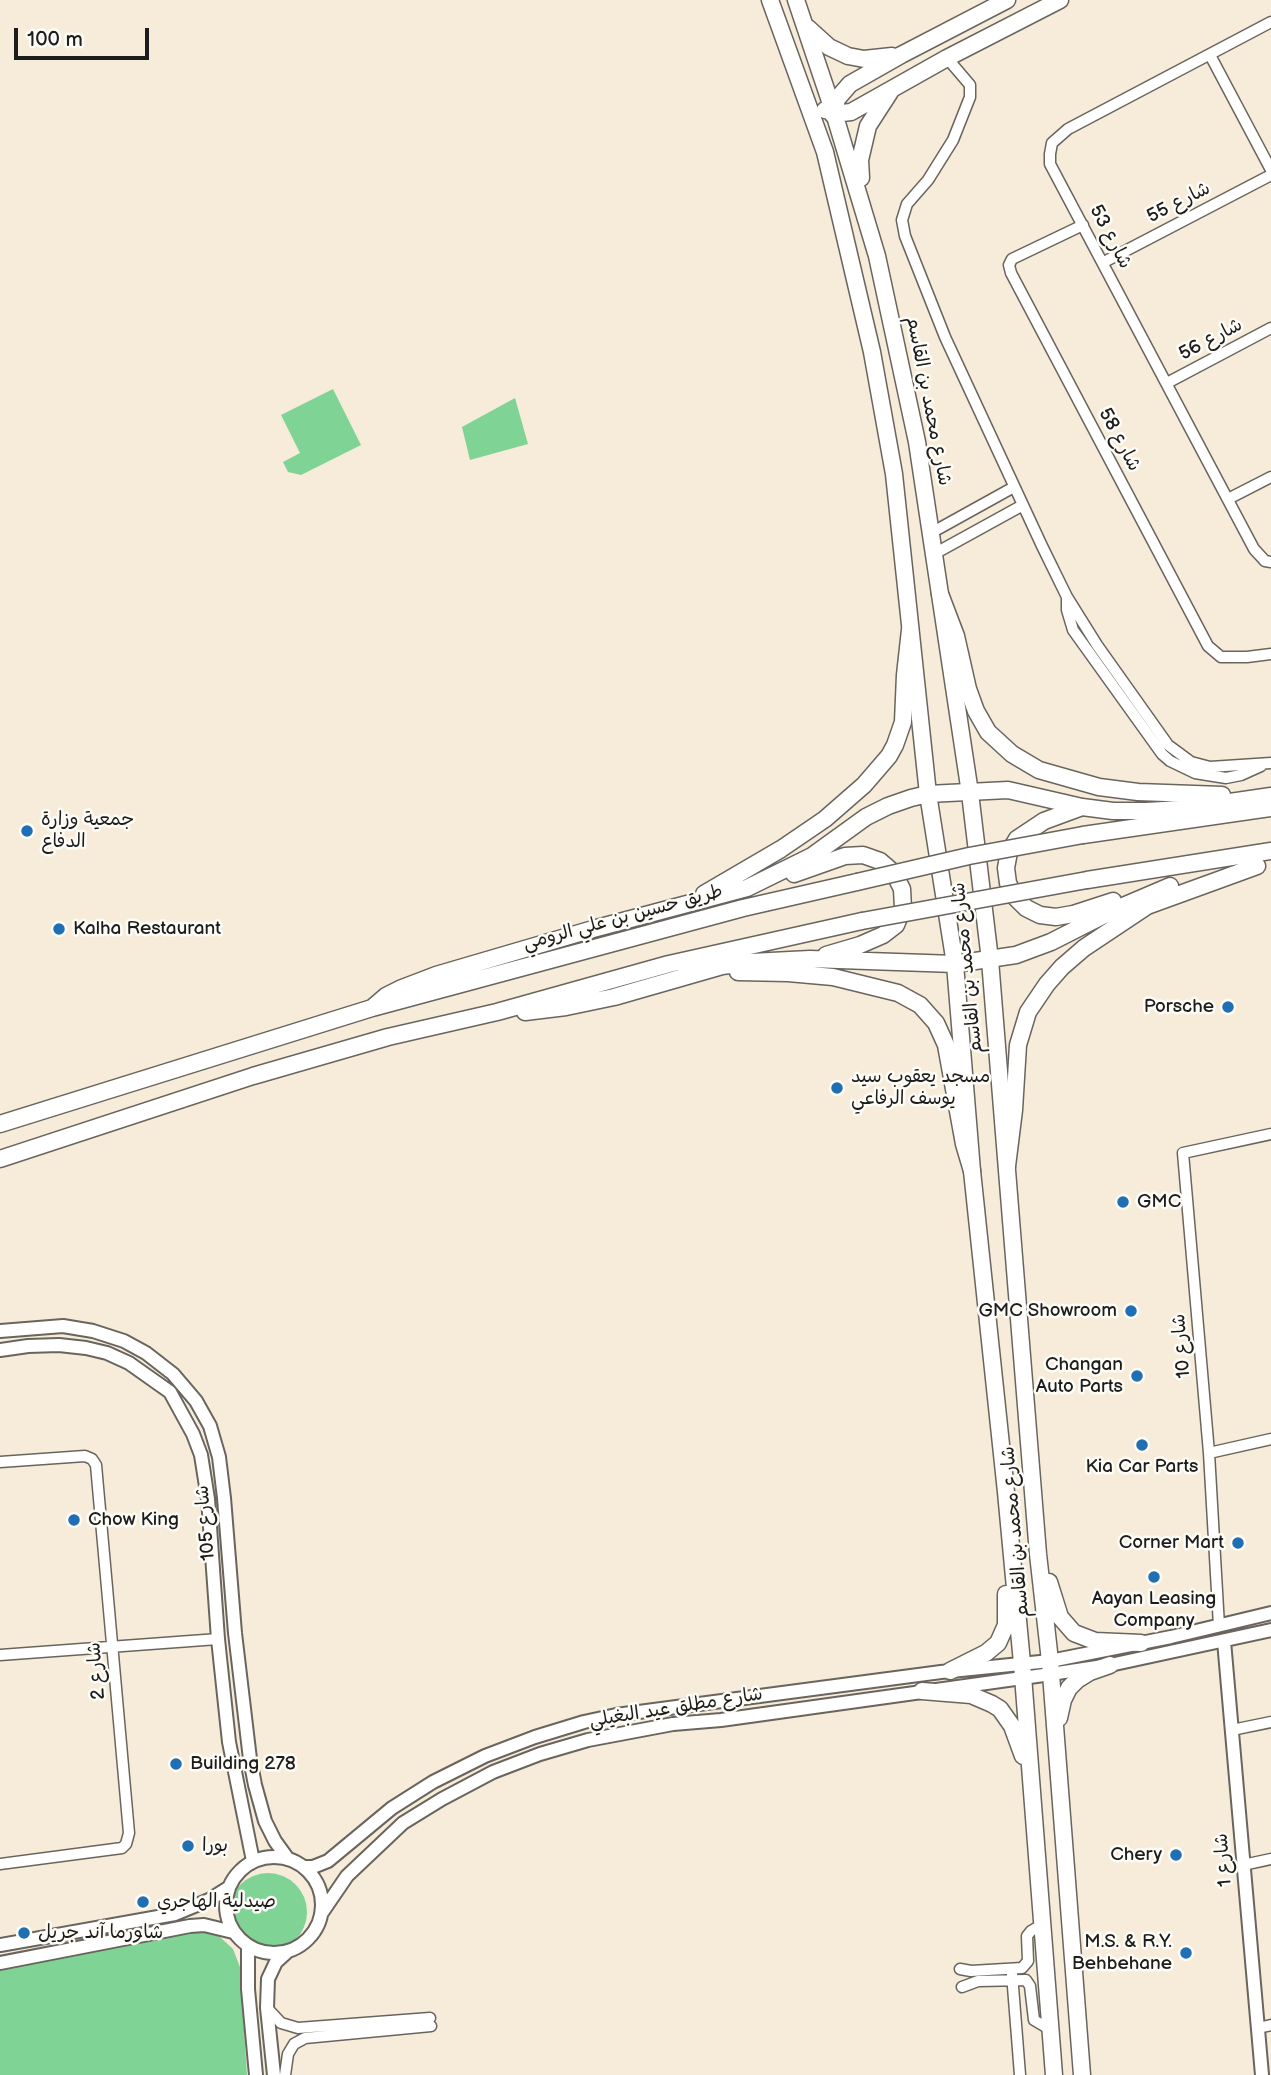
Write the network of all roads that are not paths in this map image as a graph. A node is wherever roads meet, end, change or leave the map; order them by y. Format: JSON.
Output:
{"nodes":[{"id":1,"x":770,"y":0,"type":"edge"},
{"id":2,"x":796,"y":0,"type":"edge"},
{"id":3,"x":1007,"y":0,"type":"edge"},
{"id":4,"x":1060,"y":0,"type":"edge"},
{"id":5,"x":1271,"y":22,"type":"edge"},
{"id":6,"x":806,"y":25,"type":"junction"},
{"id":7,"x":901,"y":55,"type":"junction"},
{"id":8,"x":1210,"y":55,"type":"junction"},
{"id":9,"x":947,"y":58,"type":"junction"},
{"id":10,"x":895,"y":87,"type":"junction"},
{"id":11,"x":804,"y":92,"type":"junction"},
{"id":12,"x":834,"y":113,"type":"junction"},
{"id":13,"x":825,"y":152,"type":"junction"},
{"id":14,"x":1271,"y":173,"type":"edge"},
{"id":15,"x":861,"y":198,"type":"junction"},
{"id":16,"x":1083,"y":225,"type":"junction"},
{"id":17,"x":1104,"y":262,"type":"junction"},
{"id":18,"x":1271,"y":328,"type":"edge"},
{"id":19,"x":1167,"y":383,"type":"junction"},
{"id":20,"x":1271,"y":477,"type":"edge"},
{"id":21,"x":1014,"y":487,"type":"junction"},
{"id":22,"x":1228,"y":499,"type":"junction"},
{"id":23,"x":1023,"y":505,"type":"junction"},
{"id":24,"x":931,"y":533,"type":"junction"},
{"id":25,"x":934,"y":554,"type":"junction"},
{"id":26,"x":1271,"y":562,"type":"edge"},
{"id":27,"x":940,"y":594,"type":"junction"},
{"id":28,"x":910,"y":630,"type":"junction"},
{"id":29,"x":1271,"y":654,"type":"edge"},
{"id":30,"x":1268,"y":763,"type":"edge"},
{"id":31,"x":970,"y":793,"type":"junction"},
{"id":32,"x":928,"y":794,"type":"junction"},
{"id":33,"x":1271,"y":796,"type":"edge"},
{"id":34,"x":1252,"y":798,"type":"junction"},
{"id":35,"x":1082,"y":807,"type":"junction"},
{"id":36,"x":1271,"y":808,"type":"edge"},
{"id":37,"x":1271,"y":851,"type":"edge"},
{"id":38,"x":1264,"y":864,"type":"edge"},
{"id":39,"x":1170,"y":887,"type":"junction"},
{"id":40,"x":747,"y":888,"type":"junction"},
{"id":41,"x":680,"y":907,"type":"junction"},
{"id":42,"x":810,"y":959,"type":"junction"},
{"id":43,"x":990,"y":960,"type":"junction"},
{"id":44,"x":955,"y":964,"type":"junction"},
{"id":45,"x":693,"y":974,"type":"junction"},
{"id":46,"x":372,"y":1008,"type":"junction"},
{"id":47,"x":497,"y":1012,"type":"junction"},
{"id":48,"x":0,"y":1124,"type":"edge"},
{"id":49,"x":1271,"y":1134,"type":"edge"},
{"id":50,"x":0,"y":1159,"type":"edge"},
{"id":51,"x":1007,"y":1166,"type":"junction"},
{"id":52,"x":972,"y":1171,"type":"junction"},
{"id":53,"x":0,"y":1331,"type":"edge"},
{"id":54,"x":0,"y":1338,"type":"edge"},
{"id":55,"x":0,"y":1348,"type":"edge"},
{"id":56,"x":999,"y":1428,"type":"junction"},
{"id":57,"x":1271,"y":1439,"type":"edge"},
{"id":58,"x":1209,"y":1453,"type":"junction"},
{"id":59,"x":0,"y":1462,"type":"edge"},
{"id":60,"x":224,"y":1498,"type":"junction"},
{"id":61,"x":208,"y":1499,"type":"junction"},
{"id":62,"x":1038,"y":1555,"type":"junction"},
{"id":63,"x":1271,"y":1614,"type":"edge"},
{"id":64,"x":1219,"y":1626,"type":"junction"},
{"id":65,"x":1271,"y":1630,"type":"edge"},
{"id":66,"x":218,"y":1639,"type":"junction"},
{"id":67,"x":1224,"y":1641,"type":"junction"},
{"id":68,"x":1141,"y":1643,"type":"junction"},
{"id":69,"x":112,"y":1647,"type":"junction"},
{"id":70,"x":0,"y":1655,"type":"edge"},
{"id":71,"x":1110,"y":1665,"type":"junction"},
{"id":72,"x":1051,"y":1667,"type":"junction"},
{"id":73,"x":950,"y":1671,"type":"junction"},
{"id":74,"x":1023,"y":1671,"type":"junction"},
{"id":75,"x":922,"y":1691,"type":"junction"},
{"id":76,"x":729,"y":1700,"type":"junction"},
{"id":77,"x":1271,"y":1721,"type":"edge"},
{"id":78,"x":644,"y":1729,"type":"junction"},
{"id":79,"x":1232,"y":1730,"type":"junction"},
{"id":80,"x":1057,"y":1741,"type":"junction"},
{"id":81,"x":1031,"y":1776,"type":"junction"},
{"id":82,"x":1271,"y":1858,"type":"edge"},
{"id":83,"x":288,"y":1859,"type":"junction"},
{"id":84,"x":253,"y":1861,"type":"junction"},
{"id":85,"x":0,"y":1864,"type":"edge"},
{"id":86,"x":1243,"y":1865,"type":"junction"},
{"id":87,"x":304,"y":1867,"type":"junction"},
{"id":88,"x":228,"y":1888,"type":"junction"},
{"id":89,"x":321,"y":1914,"type":"junction"},
{"id":90,"x":1042,"y":1924,"type":"junction"},
{"id":91,"x":233,"y":1932,"type":"junction"},
{"id":92,"x":0,"y":1945,"type":"edge"},
{"id":93,"x":248,"y":1946,"type":"junction"},
{"id":94,"x":287,"y":1952,"type":"junction"},
{"id":95,"x":0,"y":1963,"type":"edge"},
{"id":96,"x":960,"y":1969,"type":"dead end"},
{"id":97,"x":1012,"y":1974,"type":"junction"},
{"id":98,"x":1047,"y":1975,"type":"junction"},
{"id":99,"x":962,"y":1987,"type":"dead end"},
{"id":100,"x":267,"y":2008,"type":"junction"},
{"id":101,"x":1264,"y":2027,"type":"edge"},
{"id":102,"x":1051,"y":2031,"type":"junction"},
{"id":103,"x":256,"y":2075,"type":"edge"},
{"id":104,"x":274,"y":2075,"type":"edge"},
{"id":105,"x":285,"y":2075,"type":"edge"},
{"id":106,"x":1020,"y":2075,"type":"edge"},
{"id":107,"x":1054,"y":2075,"type":"edge"},
{"id":108,"x":1065,"y":2075,"type":"edge"},
{"id":109,"x":1083,"y":2075,"type":"edge"},
{"id":110,"x":1262,"y":2075,"type":"edge"}],
"edges":[{"from":1,"to":11,"type":"main road","name":"شارع محمد بن القاسم"},
{"from":2,"to":6,"type":"main road","name":"شارع محمد بن القاسم"},
{"from":3,"to":7,"type":"main road"},
{"from":4,"to":9,"type":"main road"},
{"from":5,"to":8,"type":"street","name":"شارع 53"},
{"from":6,"to":7,"type":"main road"},
{"from":6,"to":12,"type":"main road","name":"شارع محمد بن القاسم"},
{"from":7,"to":12,"type":"main road"},
{"from":8,"to":14,"type":"street"},
{"from":8,"to":16,"type":"street","name":"شارع 53"},
{"from":9,"to":10,"type":"main road"},
{"from":9,"to":21,"type":"street"},
{"from":10,"to":12,"type":"main road"},
{"from":10,"to":15,"type":"main road"},
{"from":11,"to":12,"type":"main road"},
{"from":11,"to":13,"type":"main road","name":"شارع محمد بن القاسم"},
{"from":12,"to":13,"type":"main road"},
{"from":12,"to":15,"type":"main road","name":"شارع محمد بن القاسم"},
{"from":13,"to":28,"type":"main road","name":"شارع محمد بن القاسم"},
{"from":14,"to":17,"type":"street","name":"شارع 55"},
{"from":15,"to":24,"type":"main road","name":"شارع محمد بن القاسم"},
{"from":16,"to":17,"type":"street","name":"شارع 53"},
{"from":16,"to":29,"type":"street","name":"شارع 58"},
{"from":17,"to":19,"type":"street","name":"شارع 53"},
{"from":18,"to":19,"type":"street","name":"شارع 56"},
{"from":19,"to":22,"type":"street","name":"شارع 53"},
{"from":20,"to":22,"type":"street"},
{"from":21,"to":23,"type":"street"},
{"from":21,"to":24,"type":"street"},
{"from":22,"to":26,"type":"street","name":"شارع 53"},
{"from":23,"to":25,"type":"street"},
{"from":23,"to":30,"type":"street"},
{"from":24,"to":25,"type":"main road","name":"شارع محمد بن القاسم"},
{"from":25,"to":27,"type":"main road","name":"شارع محمد بن القاسم"},
{"from":27,"to":31,"type":"main road","name":"شارع محمد بن القاسم"},
{"from":27,"to":34,"type":"main road"},
{"from":28,"to":32,"type":"main road","name":"شارع محمد بن القاسم"},
{"from":28,"to":41,"type":"main road"},
{"from":31,"to":32,"type":"main road"},
{"from":31,"to":35,"type":"main road"},
{"from":31,"to":43,"type":"main road","name":"شارع محمد بن القاسم"},
{"from":32,"to":40,"type":"main road"},
{"from":32,"to":44,"type":"main road","name":"شارع محمد بن القاسم"},
{"from":33,"to":34,"type":"main road"},
{"from":34,"to":35,"type":"main road"},
{"from":35,"to":39,"type":"main road"},
{"from":36,"to":46,"type":"main road","name":"طريق حسين بن علي الرومي","bridge":true},
{"from":37,"to":47,"type":"main road","bridge":true},
{"from":38,"to":39,"type":"main road"},
{"from":38,"to":51,"type":"main road"},
{"from":39,"to":43,"type":"main road"},
{"from":40,"to":41,"type":"main road"},
{"from":40,"to":42,"type":"main road"},
{"from":41,"to":46,"type":"main road"},
{"from":42,"to":44,"type":"main road"},
{"from":42,"to":45,"type":"main road"},
{"from":43,"to":44,"type":"main road"},
{"from":43,"to":51,"type":"main road","name":"شارع محمد بن القاسم"},
{"from":44,"to":52,"type":"main road","name":"شارع محمد بن القاسم"},
{"from":45,"to":47,"type":"main road"},
{"from":45,"to":52,"type":"main road"},
{"from":46,"to":48,"type":"main road","name":"طريق حسين بن علي الرومي"},
{"from":47,"to":50,"type":"main road"},
{"from":49,"to":58,"type":"street","name":"شارع 10"},
{"from":51,"to":62,"type":"main road","name":"شارع محمد بن القاسم"},
{"from":52,"to":56,"type":"main road","name":"شارع محمد بن القاسم"},
{"from":53,"to":60,"type":"street","name":"شارع 105"},
{"from":54,"to":55,"type":"street"},
{"from":55,"to":61,"type":"street","name":"شارع 105"},
{"from":56,"to":73,"type":"main road"},
{"from":56,"to":74,"type":"main road","name":"شارع محمد بن القاسم"},
{"from":57,"to":58,"type":"street"},
{"from":58,"to":64,"type":"street","name":"شارع 10"},
{"from":59,"to":69,"type":"street","name":"شارع 2"},
{"from":60,"to":61,"type":"street"},
{"from":60,"to":83,"type":"street","name":"شارع 105"},
{"from":61,"to":66,"type":"street","name":"شارع 105"},
{"from":62,"to":68,"type":"main road"},
{"from":62,"to":72,"type":"main road","name":"شارع محمد بن القاسم"},
{"from":63,"to":64,"type":"street"},
{"from":64,"to":68,"type":"street"},
{"from":65,"to":67,"type":"street"},
{"from":66,"to":69,"type":"street"},
{"from":66,"to":84,"type":"street","name":"شارع 105"},
{"from":67,"to":71,"type":"street"},
{"from":67,"to":79,"type":"street","name":"شارع 1"},
{"from":68,"to":72,"type":"street"},
{"from":69,"to":70,"type":"street"},
{"from":69,"to":85,"type":"street","name":"شارع 2"},
{"from":71,"to":72,"type":"street"},
{"from":71,"to":80,"type":"main road"},
{"from":72,"to":74,"type":"street","name":"شارع مطلق عيد البغيلي"},
{"from":72,"to":80,"type":"main road","name":"شارع محمد بن القاسم"},
{"from":73,"to":74,"type":"street","name":"شارع مطلق عيد البغيلي"},
{"from":73,"to":76,"type":"street","name":"شارع مطلق عيد البغيلي"},
{"from":74,"to":75,"type":"street","name":"شارع مطلق عيد البغيلي"},
{"from":74,"to":81,"type":"main road","name":"شارع محمد بن القاسم"},
{"from":75,"to":78,"type":"street","name":"شارع مطلق عيد البغيلي"},
{"from":75,"to":81,"type":"main road"},
{"from":76,"to":78,"type":"street"},
{"from":76,"to":87,"type":"street","name":"شارع مطلق عيد البغيلي"},
{"from":77,"to":79,"type":"street"},
{"from":78,"to":89,"type":"street","name":"شارع مطلق عيد البغيلي"},
{"from":79,"to":86,"type":"street","name":"شارع 1"},
{"from":80,"to":109,"type":"main road","name":"شارع محمد بن القاسم"},
{"from":81,"to":90,"type":"main road","name":"شارع محمد بن القاسم"},
{"from":82,"to":86,"type":"street"},
{"from":83,"to":84,"type":"street"},
{"from":83,"to":87,"type":"street"},
{"from":84,"to":88,"type":"street"},
{"from":86,"to":101,"type":"street","name":"شارع 1"},
{"from":87,"to":89,"type":"street"},
{"from":88,"to":91,"type":"street"},
{"from":88,"to":92,"type":"street"},
{"from":89,"to":94,"type":"street"},
{"from":90,"to":97,"type":"street"},
{"from":90,"to":98,"type":"main road","name":"شارع محمد بن القاسم"},
{"from":91,"to":93,"type":"street"},
{"from":91,"to":95,"type":"street"},
{"from":93,"to":94,"type":"street"},
{"from":93,"to":103,"type":"street"},
{"from":94,"to":100,"type":"street"},
{"from":96,"to":97,"type":"street"},
{"from":97,"to":99,"type":"street"},
{"from":97,"to":102,"type":"street"},
{"from":97,"to":106,"type":"street"},
{"from":98,"to":102,"type":"main road","name":"شارع محمد بن القاسم"},
{"from":98,"to":108,"type":"main road"},
{"from":100,"to":104,"type":"street"},
{"from":100,"to":105,"type":"street"},
{"from":101,"to":110,"type":"street","name":"شارع 1"},
{"from":102,"to":107,"type":"main road","name":"شارع محمد بن القاسم"}]}
